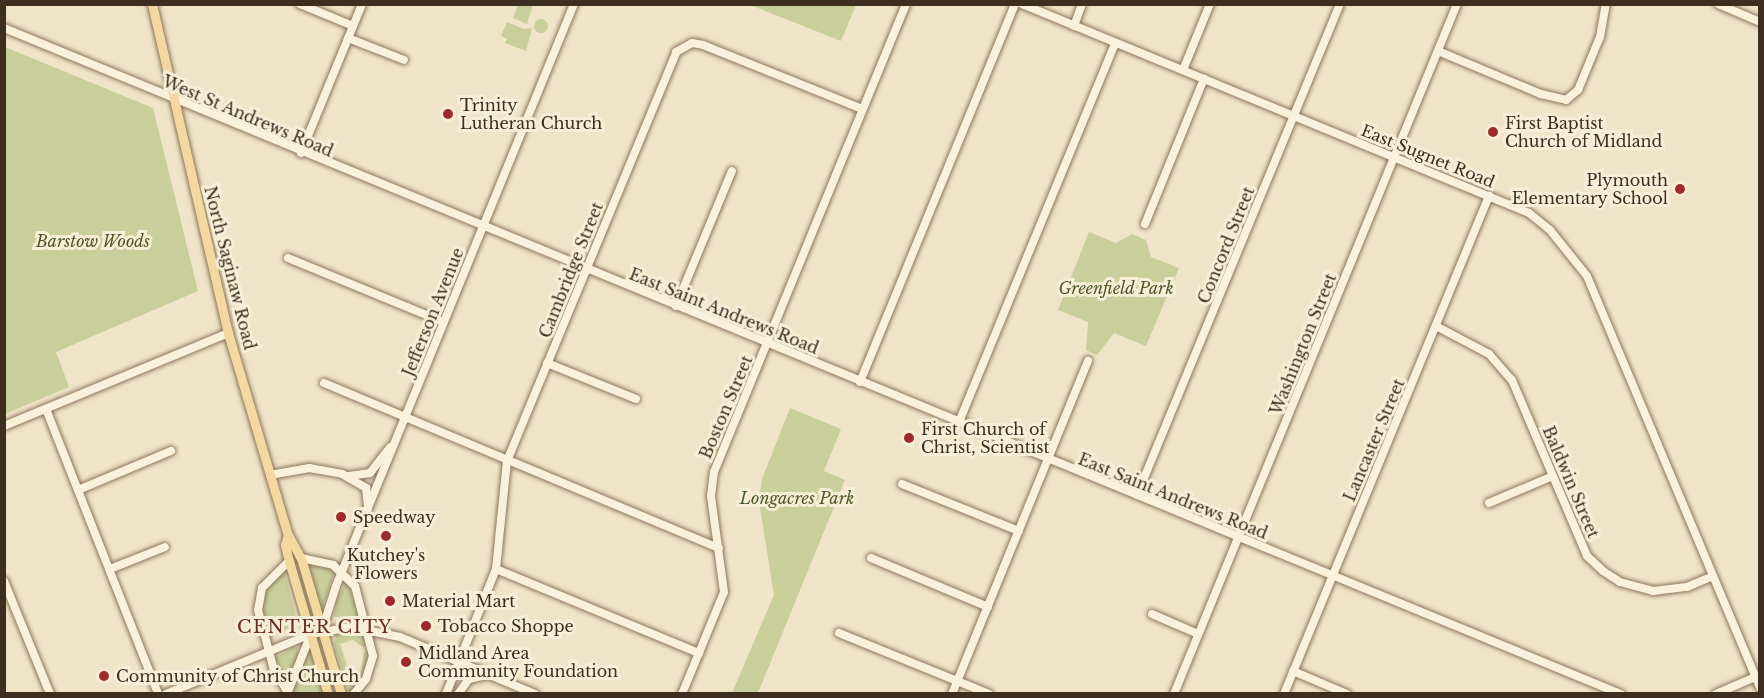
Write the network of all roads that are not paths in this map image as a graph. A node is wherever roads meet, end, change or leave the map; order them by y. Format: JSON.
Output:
{"nodes":[{"id":1,"x":152,"y":4,"type":"edge"},
{"id":2,"x":300,"y":4,"type":"edge"},
{"id":3,"x":362,"y":4,"type":"edge"},
{"id":4,"x":574,"y":4,"type":"edge"},
{"id":5,"x":906,"y":4,"type":"edge"},
{"id":6,"x":1015,"y":4,"type":"edge"},
{"id":7,"x":1022,"y":4,"type":"edge"},
{"id":8,"x":1082,"y":4,"type":"edge"},
{"id":9,"x":1210,"y":4,"type":"edge"},
{"id":10,"x":1340,"y":4,"type":"edge"},
{"id":11,"x":1457,"y":4,"type":"edge"},
{"id":12,"x":1606,"y":4,"type":"edge"},
{"id":13,"x":1718,"y":4,"type":"edge"},
{"id":14,"x":1760,"y":22,"type":"edge"},
{"id":15,"x":353,"y":26,"type":"junction"},
{"id":16,"x":1074,"y":26,"type":"junction"},
{"id":17,"x":4,"y":28,"type":"edge"},
{"id":18,"x":348,"y":38,"type":"junction"},
{"id":19,"x":1115,"y":43,"type":"junction"},
{"id":20,"x":1438,"y":51,"type":"junction"},
{"id":21,"x":404,"y":60,"type":"dead end"},
{"id":22,"x":1183,"y":70,"type":"junction"},
{"id":23,"x":1204,"y":79,"type":"junction"},
{"id":24,"x":175,"y":100,"type":"junction"},
{"id":25,"x":862,"y":109,"type":"junction"},
{"id":26,"x":1294,"y":116,"type":"junction"},
{"id":27,"x":301,"y":153,"type":"junction"},
{"id":28,"x":1395,"y":157,"type":"junction"},
{"id":29,"x":732,"y":171,"type":"dead end"},
{"id":30,"x":1489,"y":196,"type":"junction"},
{"id":31,"x":1145,"y":224,"type":"dead end"},
{"id":32,"x":482,"y":227,"type":"junction"},
{"id":33,"x":288,"y":258,"type":"dead end"},
{"id":34,"x":586,"y":269,"type":"junction"},
{"id":35,"x":676,"y":306,"type":"junction"},
{"id":36,"x":443,"y":322,"type":"junction"},
{"id":37,"x":1436,"y":326,"type":"junction"},
{"id":38,"x":228,"y":333,"type":"junction"},
{"id":39,"x":767,"y":344,"type":"junction"},
{"id":40,"x":1088,"y":361,"type":"dead end"},
{"id":41,"x":547,"y":363,"type":"junction"},
{"id":42,"x":860,"y":382,"type":"junction"},
{"id":43,"x":324,"y":383,"type":"dead end"},
{"id":44,"x":636,"y":399,"type":"dead end"},
{"id":45,"x":46,"y":409,"type":"junction"},
{"id":46,"x":404,"y":419,"type":"junction"},
{"id":47,"x":959,"y":422,"type":"junction"},
{"id":48,"x":4,"y":426,"type":"edge"},
{"id":49,"x":396,"y":438,"type":"junction"},
{"id":50,"x":171,"y":451,"type":"dead end"},
{"id":51,"x":1049,"y":459,"type":"junction"},
{"id":52,"x":507,"y":461,"type":"junction"},
{"id":53,"x":342,"y":474,"type":"junction"},
{"id":54,"x":270,"y":475,"type":"junction"},
{"id":55,"x":1553,"y":476,"type":"junction"},
{"id":56,"x":902,"y":484,"type":"dead end"},
{"id":57,"x":78,"y":490,"type":"junction"},
{"id":58,"x":1137,"y":495,"type":"junction"},
{"id":59,"x":1489,"y":503,"type":"dead end"},
{"id":60,"x":368,"y":510,"type":"junction"},
{"id":61,"x":1019,"y":531,"type":"junction"},
{"id":62,"x":288,"y":535,"type":"junction"},
{"id":63,"x":1238,"y":537,"type":"junction"},
{"id":64,"x":165,"y":547,"type":"dead end"},
{"id":65,"x":719,"y":548,"type":"junction"},
{"id":66,"x":301,"y":558,"type":"junction"},
{"id":67,"x":871,"y":558,"type":"dead end"},
{"id":68,"x":289,"y":561,"type":"junction"},
{"id":69,"x":110,"y":569,"type":"junction"},
{"id":70,"x":496,"y":569,"type":"junction"},
{"id":71,"x":342,"y":570,"type":"junction"},
{"id":72,"x":1332,"y":575,"type":"junction"},
{"id":73,"x":1713,"y":576,"type":"junction"},
{"id":74,"x":4,"y":581,"type":"edge"},
{"id":75,"x":988,"y":607,"type":"junction"},
{"id":76,"x":1152,"y":614,"type":"dead end"},
{"id":77,"x":368,"y":629,"type":"junction"},
{"id":78,"x":322,"y":630,"type":"junction"},
{"id":79,"x":839,"y":633,"type":"dead end"},
{"id":80,"x":1198,"y":633,"type":"junction"},
{"id":81,"x":311,"y":634,"type":"junction"},
{"id":82,"x":268,"y":651,"type":"junction"},
{"id":83,"x":699,"y":653,"type":"junction"},
{"id":84,"x":458,"y":662,"type":"junction"},
{"id":85,"x":1293,"y":671,"type":"junction"},
{"id":86,"x":489,"y":675,"type":"junction"},
{"id":87,"x":1757,"y":676,"type":"edge"},
{"id":88,"x":958,"y":681,"type":"junction"},
{"id":89,"x":1760,"y":688,"type":"edge"},
{"id":90,"x":50,"y":693,"type":"edge"},
{"id":91,"x":158,"y":693,"type":"edge"},
{"id":92,"x":166,"y":693,"type":"edge"},
{"id":93,"x":288,"y":693,"type":"edge"},
{"id":94,"x":328,"y":693,"type":"edge"},
{"id":95,"x":341,"y":693,"type":"edge"},
{"id":96,"x":354,"y":693,"type":"edge"},
{"id":97,"x":446,"y":693,"type":"edge"},
{"id":98,"x":458,"y":693,"type":"edge"},
{"id":99,"x":535,"y":693,"type":"edge"},
{"id":100,"x":682,"y":693,"type":"edge"},
{"id":101,"x":952,"y":693,"type":"edge"},
{"id":102,"x":988,"y":693,"type":"edge"},
{"id":103,"x":1174,"y":693,"type":"edge"},
{"id":104,"x":1284,"y":693,"type":"edge"},
{"id":105,"x":1347,"y":693,"type":"edge"},
{"id":106,"x":1621,"y":693,"type":"edge"},
{"id":107,"x":1716,"y":693,"type":"edge"}],
"edges":[{"from":1,"to":24,"type":"main road","name":"North Saginaw Road"},
{"from":2,"to":15,"type":"street"},
{"from":3,"to":15,"type":"street"},
{"from":4,"to":32,"type":"street","name":"Jefferson Avenue"},
{"from":5,"to":25,"type":"street","name":"Boston Street"},
{"from":6,"to":42,"type":"street"},
{"from":7,"to":16,"type":"street","name":"East Sugnet Road"},
{"from":8,"to":16,"type":"street"},
{"from":9,"to":22,"type":"street"},
{"from":10,"to":26,"type":"street","name":"Concord Street"},
{"from":11,"to":20,"type":"street","name":"Washington Street"},
{"from":12,"to":20,"type":"street"},
{"from":13,"to":14,"type":"street"},
{"from":15,"to":18,"type":"street"},
{"from":16,"to":19,"type":"street","name":"East Sugnet Road"},
{"from":17,"to":24,"type":"street","name":"West St Andrews Road"},
{"from":18,"to":21,"type":"street"},
{"from":18,"to":27,"type":"street"},
{"from":19,"to":22,"type":"street","name":"East Sugnet Road"},
{"from":19,"to":47,"type":"street"},
{"from":20,"to":28,"type":"street","name":"Washington Street"},
{"from":22,"to":23,"type":"street","name":"East Sugnet Road"},
{"from":23,"to":26,"type":"street","name":"East Sugnet Road"},
{"from":23,"to":31,"type":"street"},
{"from":24,"to":27,"type":"street","name":"West St Andrews Road"},
{"from":24,"to":38,"type":"main road","name":"North Saginaw Road"},
{"from":25,"to":34,"type":"street","name":"Cambridge Street"},
{"from":25,"to":39,"type":"street","name":"Boston Street"},
{"from":26,"to":28,"type":"street","name":"East Sugnet Road"},
{"from":26,"to":58,"type":"street","name":"Concord Street"},
{"from":27,"to":32,"type":"street","name":"West St Andrews Road"},
{"from":28,"to":30,"type":"street","name":"East Sugnet Road"},
{"from":28,"to":63,"type":"street","name":"Washington Street"},
{"from":29,"to":35,"type":"street"},
{"from":30,"to":37,"type":"street","name":"Lancaster Street"},
{"from":30,"to":73,"type":"street","name":"East Sugnet Road"},
{"from":32,"to":34,"type":"street","name":"East Saint Andrews Road"},
{"from":32,"to":36,"type":"street","name":"Jefferson Avenue"},
{"from":33,"to":36,"type":"street"},
{"from":34,"to":35,"type":"street","name":"East Saint Andrews Road"},
{"from":34,"to":41,"type":"street","name":"Cambridge Street"},
{"from":35,"to":39,"type":"street","name":"East Saint Andrews Road"},
{"from":36,"to":46,"type":"street","name":"Jefferson Avenue"},
{"from":37,"to":55,"type":"street","name":"Baldwin Street"},
{"from":37,"to":72,"type":"street","name":"Lancaster Street"},
{"from":38,"to":45,"type":"street"},
{"from":38,"to":54,"type":"main road","name":"North Saginaw Road"},
{"from":39,"to":42,"type":"street","name":"East Saint Andrews Road"},
{"from":39,"to":65,"type":"street","name":"Boston Street"},
{"from":40,"to":51,"type":"street"},
{"from":41,"to":44,"type":"street"},
{"from":41,"to":52,"type":"street","name":"Cambridge Street"},
{"from":42,"to":47,"type":"street","name":"East Saint Andrews Road"},
{"from":43,"to":46,"type":"street"},
{"from":45,"to":48,"type":"street"},
{"from":45,"to":57,"type":"street"},
{"from":46,"to":49,"type":"street","name":"Jefferson Avenue"},
{"from":46,"to":52,"type":"street"},
{"from":47,"to":51,"type":"street","name":"East Saint Andrews Road"},
{"from":49,"to":53,"type":"street"},
{"from":49,"to":60,"type":"street","name":"Jefferson Avenue"},
{"from":50,"to":57,"type":"street"},
{"from":51,"to":58,"type":"street","name":"East Saint Andrews Road"},
{"from":51,"to":61,"type":"street"},
{"from":52,"to":65,"type":"street"},
{"from":52,"to":70,"type":"street","name":"Cambridge Street"},
{"from":53,"to":54,"type":"street"},
{"from":53,"to":60,"type":"street"},
{"from":54,"to":62,"type":"main road","name":"North Saginaw Road"},
{"from":55,"to":59,"type":"street"},
{"from":55,"to":73,"type":"street","name":"Baldwin Street"},
{"from":56,"to":61,"type":"street"},
{"from":57,"to":69,"type":"street"},
{"from":58,"to":63,"type":"street","name":"East Saint Andrews Road"},
{"from":60,"to":71,"type":"street","name":"Jefferson Avenue"},
{"from":61,"to":75,"type":"street"},
{"from":62,"to":66,"type":"main road","name":"North Saginaw Road"},
{"from":62,"to":68,"type":"main road","name":"North Saginaw Road"},
{"from":63,"to":72,"type":"street","name":"East Saint Andrews Road"},
{"from":63,"to":80,"type":"street","name":"Washington Street"},
{"from":64,"to":69,"type":"street"},
{"from":65,"to":83,"type":"street","name":"Boston Street"},
{"from":66,"to":71,"type":"street"},
{"from":66,"to":78,"type":"main road","name":"North Saginaw Road"},
{"from":67,"to":75,"type":"street"},
{"from":68,"to":81,"type":"main road","name":"North Saginaw Road"},
{"from":68,"to":82,"type":"street"},
{"from":69,"to":91,"type":"street"},
{"from":70,"to":83,"type":"street"},
{"from":70,"to":84,"type":"street","name":"Cambridge Street"},
{"from":71,"to":77,"type":"street"},
{"from":71,"to":78,"type":"street","name":"Jefferson Avenue"},
{"from":72,"to":85,"type":"street","name":"Lancaster Street"},
{"from":72,"to":106,"type":"street","name":"East Saint Andrews Road"},
{"from":73,"to":87,"type":"street","name":"East Sugnet Road"},
{"from":74,"to":90,"type":"street"},
{"from":75,"to":88,"type":"street"},
{"from":76,"to":80,"type":"street"},
{"from":77,"to":78,"type":"street"},
{"from":77,"to":84,"type":"street"},
{"from":77,"to":96,"type":"street"},
{"from":78,"to":81,"type":"street"},
{"from":78,"to":95,"type":"main road","name":"North Saginaw Road"},
{"from":79,"to":88,"type":"street"},
{"from":80,"to":103,"type":"street","name":"Washington Street"},
{"from":81,"to":82,"type":"street"},
{"from":81,"to":93,"type":"street"},
{"from":81,"to":94,"type":"main road","name":"North Saginaw Road"},
{"from":82,"to":92,"type":"street"},
{"from":82,"to":93,"type":"street"},
{"from":83,"to":100,"type":"street","name":"Boston Street"},
{"from":84,"to":86,"type":"street"},
{"from":84,"to":97,"type":"street","name":"Cambridge Street"},
{"from":85,"to":104,"type":"street","name":"Lancaster Street"},
{"from":85,"to":105,"type":"street"},
{"from":86,"to":98,"type":"street"},
{"from":86,"to":99,"type":"street"},
{"from":87,"to":89,"type":"street","name":"East Sugnet Road"},
{"from":87,"to":107,"type":"street"},
{"from":88,"to":101,"type":"street"},
{"from":88,"to":102,"type":"street"}]}
